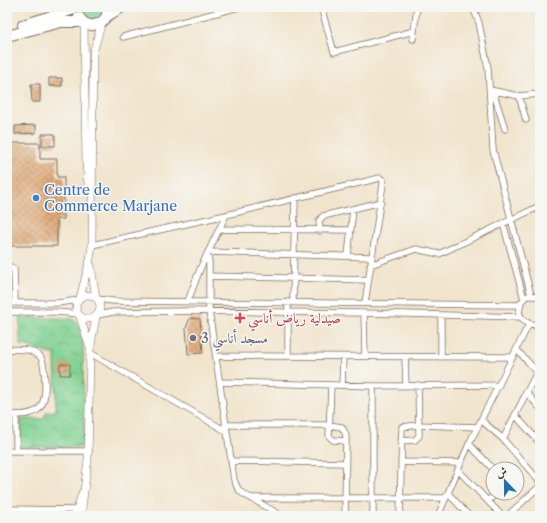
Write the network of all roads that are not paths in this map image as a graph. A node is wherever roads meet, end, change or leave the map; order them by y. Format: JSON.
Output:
{"nodes":[{"id":1,"x":76,"y":7,"type":"edge"},
{"id":2,"x":122,"y":7,"type":"edge"},
{"id":3,"x":239,"y":7,"type":"edge"},
{"id":4,"x":321,"y":7,"type":"edge"},
{"id":5,"x":417,"y":7,"type":"edge"},
{"id":6,"x":473,"y":7,"type":"edge"},
{"id":7,"x":105,"y":15,"type":"edge"},
{"id":8,"x":83,"y":23,"type":"junction"},
{"id":9,"x":7,"y":29,"type":"edge"},
{"id":10,"x":414,"y":31,"type":"junction"},
{"id":11,"x":7,"y":36,"type":"edge"},
{"id":12,"x":123,"y":37,"type":"dead end"},
{"id":13,"x":413,"y":39,"type":"dead end"},
{"id":14,"x":492,"y":90,"type":"junction"},
{"id":15,"x":518,"y":96,"type":"junction"},
{"id":16,"x":539,"y":96,"type":"edge"},
{"id":17,"x":526,"y":120,"type":"dead end"},
{"id":18,"x":505,"y":128,"type":"dead end"},
{"id":19,"x":295,"y":198,"type":"junction"},
{"id":20,"x":381,"y":202,"type":"junction"},
{"id":21,"x":91,"y":208,"type":"junction"},
{"id":22,"x":353,"y":209,"type":"junction"},
{"id":23,"x":539,"y":209,"type":"edge"},
{"id":24,"x":226,"y":215,"type":"junction"},
{"id":25,"x":511,"y":219,"type":"junction"},
{"id":26,"x":503,"y":223,"type":"junction"},
{"id":27,"x":220,"y":229,"type":"junction"},
{"id":28,"x":351,"y":230,"type":"junction"},
{"id":29,"x":294,"y":231,"type":"junction"},
{"id":30,"x":320,"y":231,"type":"junction"},
{"id":31,"x":92,"y":244,"type":"junction"},
{"id":32,"x":207,"y":253,"type":"junction"},
{"id":33,"x":294,"y":254,"type":"junction"},
{"id":34,"x":348,"y":256,"type":"junction"},
{"id":35,"x":371,"y":257,"type":"junction"},
{"id":36,"x":90,"y":259,"type":"junction"},
{"id":37,"x":7,"y":265,"type":"edge"},
{"id":38,"x":370,"y":266,"type":"junction"},
{"id":39,"x":208,"y":276,"type":"junction"},
{"id":40,"x":294,"y":278,"type":"junction"},
{"id":41,"x":367,"y":280,"type":"junction"},
{"id":42,"x":531,"y":295,"type":"junction"},
{"id":43,"x":540,"y":296,"type":"edge"},
{"id":44,"x":96,"y":298,"type":"junction"},
{"id":45,"x":79,"y":299,"type":"junction"},
{"id":46,"x":524,"y":299,"type":"junction"},
{"id":47,"x":188,"y":301,"type":"junction"},
{"id":48,"x":208,"y":301,"type":"junction"},
{"id":49,"x":290,"y":302,"type":"junction"},
{"id":50,"x":7,"y":303,"type":"edge"},
{"id":51,"x":15,"y":303,"type":"junction"},
{"id":52,"x":365,"y":303,"type":"junction"},
{"id":53,"x":373,"y":303,"type":"junction"},
{"id":54,"x":459,"y":304,"type":"junction"},
{"id":55,"x":520,"y":305,"type":"junction"},
{"id":56,"x":7,"y":312,"type":"edge"},
{"id":57,"x":209,"y":312,"type":"junction"},
{"id":58,"x":288,"y":312,"type":"junction"},
{"id":59,"x":364,"y":313,"type":"junction"},
{"id":60,"x":373,"y":313,"type":"junction"},
{"id":61,"x":441,"y":315,"type":"junction"},
{"id":62,"x":460,"y":315,"type":"junction"},
{"id":63,"x":79,"y":316,"type":"junction"},
{"id":64,"x":97,"y":316,"type":"junction"},
{"id":65,"x":521,"y":317,"type":"junction"},
{"id":66,"x":535,"y":324,"type":"edge"},
{"id":67,"x":540,"y":332,"type":"edge"},
{"id":68,"x":7,"y":350,"type":"edge"},
{"id":69,"x":517,"y":350,"type":"junction"},
{"id":70,"x":90,"y":352,"type":"junction"},
{"id":71,"x":216,"y":356,"type":"junction"},
{"id":72,"x":288,"y":356,"type":"junction"},
{"id":73,"x":366,"y":356,"type":"junction"},
{"id":74,"x":343,"y":357,"type":"junction"},
{"id":75,"x":406,"y":357,"type":"junction"},
{"id":76,"x":441,"y":357,"type":"junction"},
{"id":77,"x":514,"y":357,"type":"junction"},
{"id":78,"x":539,"y":373,"type":"edge"},
{"id":79,"x":220,"y":382,"type":"junction"},
{"id":80,"x":331,"y":385,"type":"junction"},
{"id":81,"x":342,"y":385,"type":"junction"},
{"id":82,"x":418,"y":385,"type":"junction"},
{"id":83,"x":499,"y":385,"type":"junction"},
{"id":84,"x":373,"y":386,"type":"junction"},
{"id":85,"x":406,"y":386,"type":"junction"},
{"id":86,"x":526,"y":392,"type":"junction"},
{"id":87,"x":540,"y":408,"type":"edge"},
{"id":88,"x":7,"y":415,"type":"edge"},
{"id":89,"x":16,"y":415,"type":"junction"},
{"id":90,"x":515,"y":415,"type":"junction"},
{"id":91,"x":481,"y":420,"type":"junction"},
{"id":92,"x":329,"y":425,"type":"junction"},
{"id":93,"x":418,"y":425,"type":"junction"},
{"id":94,"x":478,"y":427,"type":"junction"},
{"id":95,"x":225,"y":428,"type":"junction"},
{"id":96,"x":503,"y":439,"type":"junction"},
{"id":97,"x":346,"y":441,"type":"junction"},
{"id":98,"x":401,"y":441,"type":"junction"},
{"id":99,"x":540,"y":442,"type":"edge"},
{"id":100,"x":469,"y":444,"type":"junction"},
{"id":101,"x":7,"y":451,"type":"edge"},
{"id":102,"x":16,"y":451,"type":"junction"},
{"id":103,"x":88,"y":451,"type":"junction"},
{"id":104,"x":232,"y":461,"type":"junction"},
{"id":105,"x":485,"y":461,"type":"edge"},
{"id":106,"x":401,"y":462,"type":"junction"},
{"id":107,"x":345,"y":463,"type":"junction"},
{"id":108,"x":461,"y":463,"type":"junction"},
{"id":109,"x":458,"y":470,"type":"junction"},
{"id":110,"x":540,"y":482,"type":"edge"},
{"id":111,"x":540,"y":486,"type":"edge"},
{"id":112,"x":447,"y":496,"type":"junction"},
{"id":113,"x":252,"y":498,"type":"junction"},
{"id":114,"x":345,"y":498,"type":"junction"},
{"id":115,"x":374,"y":498,"type":"junction"},
{"id":116,"x":400,"y":498,"type":"junction"},
{"id":117,"x":485,"y":498,"type":"edge"},
{"id":118,"x":488,"y":501,"type":"edge"},
{"id":119,"x":7,"y":509,"type":"edge"},
{"id":120,"x":56,"y":510,"type":"junction"},
{"id":121,"x":77,"y":514,"type":"edge"},
{"id":122,"x":54,"y":516,"type":"edge"},
{"id":123,"x":282,"y":516,"type":"edge"},
{"id":124,"x":345,"y":516,"type":"edge"},
{"id":125,"x":373,"y":516,"type":"edge"},
{"id":126,"x":400,"y":516,"type":"edge"},
{"id":127,"x":438,"y":516,"type":"edge"},
{"id":128,"x":469,"y":516,"type":"edge"},
{"id":129,"x":502,"y":516,"type":"edge"},
{"id":130,"x":507,"y":516,"type":"edge"}],
"edges":[{"from":1,"to":8,"type":"highway"},
{"from":1,"to":9,"type":"highway"},
{"from":2,"to":7,"type":"highway"},
{"from":3,"to":12,"type":"street"},
{"from":4,"to":10,"type":"street"},
{"from":5,"to":10,"type":"street"},
{"from":6,"to":14,"type":"street"},
{"from":7,"to":8,"type":"highway"},
{"from":7,"to":21,"type":"street"},
{"from":8,"to":11,"type":"highway"},
{"from":8,"to":21,"type":"street"},
{"from":10,"to":13,"type":"street"},
{"from":14,"to":15,"type":"street"},
{"from":14,"to":18,"type":"street"},
{"from":14,"to":25,"type":"street"},
{"from":15,"to":16,"type":"street"},
{"from":15,"to":17,"type":"street"},
{"from":19,"to":20,"type":"street"},
{"from":19,"to":24,"type":"street"},
{"from":19,"to":29,"type":"street"},
{"from":20,"to":22,"type":"street"},
{"from":20,"to":35,"type":"street"},
{"from":21,"to":31,"type":"street"},
{"from":22,"to":28,"type":"street"},
{"from":22,"to":30,"type":"street"},
{"from":23,"to":25,"type":"street"},
{"from":24,"to":27,"type":"street"},
{"from":24,"to":31,"type":"street"},
{"from":25,"to":26,"type":"street"},
{"from":25,"to":42,"type":"street"},
{"from":26,"to":38,"type":"street"},
{"from":26,"to":46,"type":"street"},
{"from":27,"to":29,"type":"street"},
{"from":27,"to":32,"type":"street"},
{"from":28,"to":30,"type":"street"},
{"from":28,"to":34,"type":"street"},
{"from":29,"to":30,"type":"street"},
{"from":29,"to":33,"type":"street"},
{"from":31,"to":36,"type":"street"},
{"from":32,"to":33,"type":"street"},
{"from":32,"to":39,"type":"street"},
{"from":32,"to":47,"type":"street"},
{"from":33,"to":34,"type":"street"},
{"from":33,"to":40,"type":"street"},
{"from":34,"to":35,"type":"street"},
{"from":35,"to":38,"type":"street"},
{"from":36,"to":44,"type":"street"},
{"from":36,"to":45,"type":"street"},
{"from":37,"to":51,"type":"street"},
{"from":38,"to":41,"type":"street"},
{"from":39,"to":40,"type":"street"},
{"from":39,"to":48,"type":"street"},
{"from":40,"to":41,"type":"street"},
{"from":40,"to":49,"type":"street"},
{"from":41,"to":52,"type":"street"},
{"from":42,"to":43,"type":"street"},
{"from":42,"to":46,"type":"street"},
{"from":44,"to":45,"type":"street"},
{"from":44,"to":47,"type":"street"},
{"from":44,"to":64,"type":"street"},
{"from":45,"to":51,"type":"street"},
{"from":45,"to":63,"type":"street"},
{"from":46,"to":55,"type":"street"},
{"from":47,"to":48,"type":"street"},
{"from":48,"to":49,"type":"street"},
{"from":48,"to":57,"type":"street"},
{"from":49,"to":52,"type":"street"},
{"from":49,"to":58,"type":"street"},
{"from":50,"to":51,"type":"street"},
{"from":52,"to":53,"type":"street"},
{"from":53,"to":54,"type":"street"},
{"from":53,"to":60,"type":"street"},
{"from":54,"to":55,"type":"street"},
{"from":54,"to":62,"type":"street"},
{"from":55,"to":65,"type":"street"},
{"from":56,"to":63,"type":"street"},
{"from":57,"to":58,"type":"street"},
{"from":57,"to":64,"type":"street"},
{"from":57,"to":71,"type":"street"},
{"from":58,"to":59,"type":"street"},
{"from":58,"to":72,"type":"street"},
{"from":59,"to":60,"type":"street"},
{"from":59,"to":73,"type":"street"},
{"from":60,"to":61,"type":"street"},
{"from":61,"to":62,"type":"street"},
{"from":61,"to":76,"type":"street"},
{"from":62,"to":65,"type":"street"},
{"from":63,"to":64,"type":"street"},
{"from":63,"to":70,"type":"street"},
{"from":64,"to":70,"type":"street"},
{"from":65,"to":66,"type":"street"},
{"from":66,"to":67,"type":"street"},
{"from":66,"to":69,"type":"street"},
{"from":68,"to":89,"type":"street"},
{"from":69,"to":77,"type":"street"},
{"from":69,"to":78,"type":"street"},
{"from":70,"to":95,"type":"street"},
{"from":70,"to":103,"type":"street"},
{"from":71,"to":72,"type":"street"},
{"from":71,"to":79,"type":"street"},
{"from":72,"to":74,"type":"street"},
{"from":73,"to":74,"type":"street"},
{"from":73,"to":75,"type":"street"},
{"from":74,"to":81,"type":"street"},
{"from":75,"to":76,"type":"street"},
{"from":75,"to":85,"type":"street"},
{"from":76,"to":77,"type":"street"},
{"from":77,"to":83,"type":"street"},
{"from":78,"to":86,"type":"street"},
{"from":79,"to":80,"type":"street"},
{"from":79,"to":95,"type":"street"},
{"from":80,"to":81,"type":"street"},
{"from":80,"to":92,"type":"street"},
{"from":81,"to":84,"type":"street"},
{"from":82,"to":83,"type":"street"},
{"from":82,"to":85,"type":"street"},
{"from":82,"to":93,"type":"street"},
{"from":83,"to":91,"type":"street"},
{"from":84,"to":85,"type":"street"},
{"from":84,"to":115,"type":"street"},
{"from":86,"to":87,"type":"street"},
{"from":86,"to":90,"type":"street"},
{"from":88,"to":89,"type":"street"},
{"from":89,"to":102,"type":"street"},
{"from":90,"to":96,"type":"street"},
{"from":90,"to":99,"type":"street"},
{"from":91,"to":94,"type":"street"},
{"from":91,"to":96,"type":"street"},
{"from":92,"to":95,"type":"street"},
{"from":92,"to":97,"type":"street"},
{"from":92,"to":97,"type":"street"},
{"from":93,"to":94,"type":"street"},
{"from":93,"to":98,"type":"street"},
{"from":93,"to":98,"type":"street"},
{"from":94,"to":100,"type":"street"},
{"from":95,"to":104,"type":"street"},
{"from":96,"to":110,"type":"street"},
{"from":97,"to":107,"type":"street"},
{"from":98,"to":106,"type":"street"},
{"from":100,"to":105,"type":"street"},
{"from":100,"to":108,"type":"street"},
{"from":101,"to":102,"type":"street"},
{"from":102,"to":103,"type":"street"},
{"from":103,"to":121,"type":"street"},
{"from":104,"to":107,"type":"street"},
{"from":104,"to":113,"type":"street"},
{"from":106,"to":108,"type":"street"},
{"from":106,"to":116,"type":"street"},
{"from":107,"to":114,"type":"street"},
{"from":108,"to":109,"type":"street"},
{"from":109,"to":112,"type":"street"},
{"from":109,"to":117,"type":"street"},
{"from":111,"to":130,"type":"street"},
{"from":112,"to":116,"type":"street"},
{"from":112,"to":127,"type":"street"},
{"from":112,"to":128,"type":"street"},
{"from":113,"to":114,"type":"street"},
{"from":113,"to":123,"type":"street"},
{"from":114,"to":115,"type":"street"},
{"from":114,"to":124,"type":"street"},
{"from":115,"to":116,"type":"street"},
{"from":115,"to":125,"type":"street"},
{"from":116,"to":126,"type":"street"},
{"from":118,"to":129,"type":"street"},
{"from":119,"to":120,"type":"street"},
{"from":120,"to":121,"type":"street"},
{"from":120,"to":122,"type":"street"}]}
